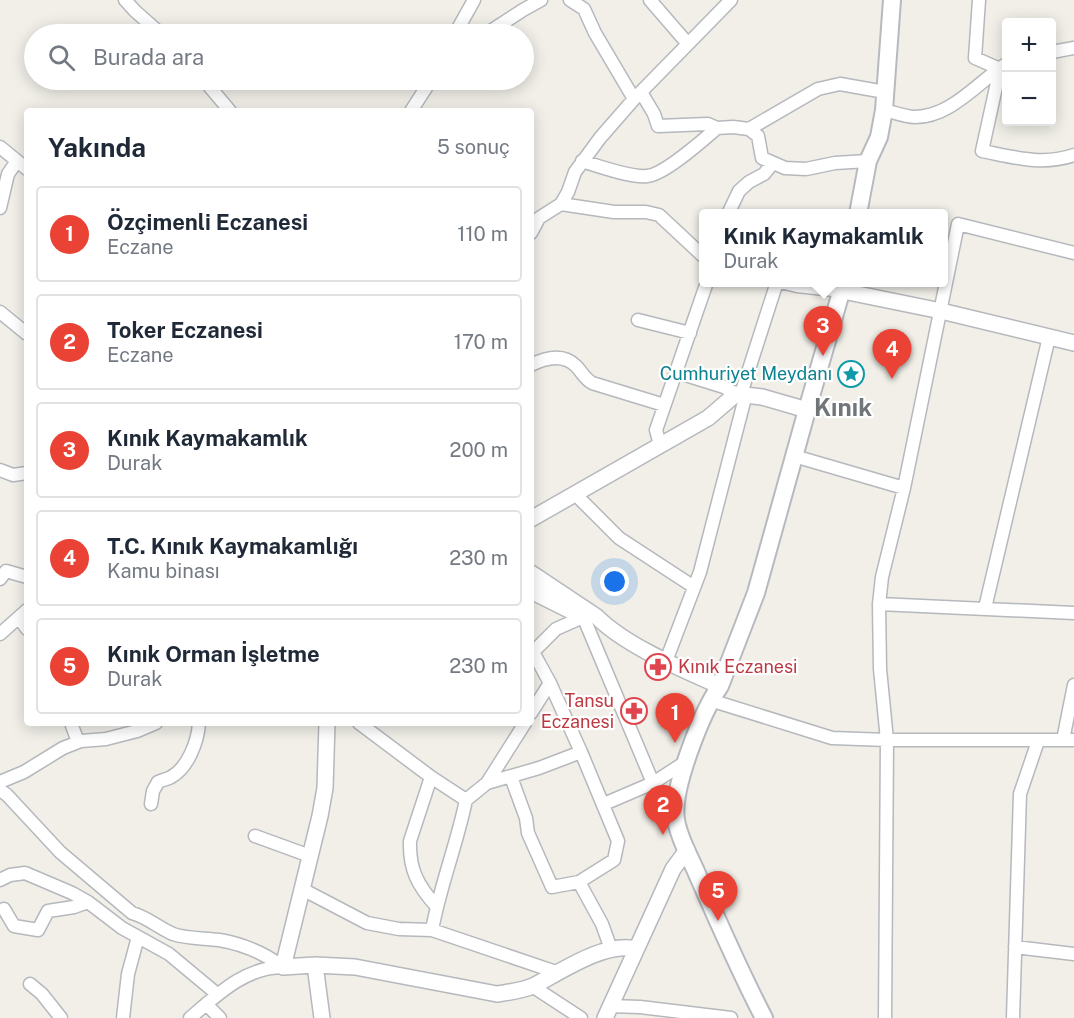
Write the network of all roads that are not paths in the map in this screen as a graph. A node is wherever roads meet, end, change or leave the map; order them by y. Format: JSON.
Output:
{"nodes":[{"id":1,"x":126,"y":0,"type":"edge"},
{"id":2,"x":474,"y":0,"type":"edge"},
{"id":3,"x":541,"y":0,"type":"edge"},
{"id":4,"x":570,"y":0,"type":"edge"},
{"id":5,"x":650,"y":0,"type":"edge"},
{"id":6,"x":731,"y":0,"type":"edge"},
{"id":7,"x":892,"y":0,"type":"edge"},
{"id":8,"x":979,"y":0,"type":"edge"},
{"id":9,"x":585,"y":4,"type":"edge"},
{"id":10,"x":150,"y":24,"type":"edge"},
{"id":11,"x":461,"y":24,"type":"edge"},
{"id":12,"x":501,"y":24,"type":"edge"},
{"id":13,"x":687,"y":44,"type":"junction"},
{"id":14,"x":1074,"y":48,"type":"edge"},
{"id":15,"x":1056,"y":51,"type":"edge"},
{"id":16,"x":1002,"y":67,"type":"edge"},
{"id":17,"x":1002,"y":68,"type":"edge"},
{"id":18,"x":1002,"y":71,"type":"edge"},
{"id":19,"x":212,"y":90,"type":"edge"},
{"id":20,"x":425,"y":90,"type":"edge"},
{"id":21,"x":885,"y":92,"type":"junction"},
{"id":22,"x":637,"y":96,"type":"junction"},
{"id":23,"x":227,"y":108,"type":"edge"},
{"id":24,"x":413,"y":108,"type":"edge"},
{"id":25,"x":884,"y":110,"type":"junction"},
{"id":26,"x":717,"y":128,"type":"junction"},
{"id":27,"x":749,"y":129,"type":"junction"},
{"id":28,"x":0,"y":147,"type":"edge"},
{"id":29,"x":1074,"y":155,"type":"edge"},
{"id":30,"x":582,"y":161,"type":"junction"},
{"id":31,"x":868,"y":161,"type":"junction"},
{"id":32,"x":773,"y":163,"type":"junction"},
{"id":33,"x":22,"y":165,"type":"edge"},
{"id":34,"x":561,"y":204,"type":"junction"},
{"id":35,"x":0,"y":208,"type":"edge"},
{"id":36,"x":730,"y":209,"type":"edge"},
{"id":37,"x":859,"y":209,"type":"edge"},
{"id":38,"x":535,"y":218,"type":"edge"},
{"id":39,"x":699,"y":252,"type":"edge"},
{"id":40,"x":1074,"y":253,"type":"edge"},
{"id":41,"x":948,"y":275,"type":"edge"},
{"id":42,"x":705,"y":287,"type":"edge"},
{"id":43,"x":777,"y":287,"type":"edge"},
{"id":44,"x":844,"y":287,"type":"edge"},
{"id":45,"x":946,"y":287,"type":"edge"},
{"id":46,"x":941,"y":311,"type":"junction"},
{"id":47,"x":0,"y":312,"type":"edge"},
{"id":48,"x":638,"y":320,"type":"dead end"},
{"id":49,"x":24,"y":332,"type":"edge"},
{"id":50,"x":690,"y":333,"type":"junction"},
{"id":51,"x":1049,"y":337,"type":"junction"},
{"id":52,"x":1074,"y":343,"type":"edge"},
{"id":53,"x":534,"y":363,"type":"edge"},
{"id":54,"x":676,"y":372,"type":"junction"},
{"id":55,"x":741,"y":394,"type":"junction"},
{"id":56,"x":664,"y":405,"type":"junction"},
{"id":57,"x":807,"y":410,"type":"junction"},
{"id":58,"x":660,"y":445,"type":"junction"},
{"id":59,"x":794,"y":456,"type":"junction"},
{"id":60,"x":0,"y":470,"type":"edge"},
{"id":61,"x":24,"y":473,"type":"edge"},
{"id":62,"x":904,"y":488,"type":"junction"},
{"id":63,"x":575,"y":494,"type":"junction"},
{"id":64,"x":534,"y":517,"type":"edge"},
{"id":65,"x":534,"y":575,"type":"edge"},
{"id":66,"x":24,"y":576,"type":"edge"},
{"id":67,"x":0,"y":579,"type":"edge"},
{"id":68,"x":694,"y":587,"type":"junction"},
{"id":69,"x":534,"y":592,"type":"edge"},
{"id":70,"x":879,"y":604,"type":"junction"},
{"id":71,"x":985,"y":608,"type":"junction"},
{"id":72,"x":581,"y":611,"type":"junction"},
{"id":73,"x":1074,"y":613,"type":"edge"},
{"id":74,"x":24,"y":620,"type":"edge"},
{"id":75,"x":0,"y":634,"type":"edge"},
{"id":76,"x":534,"y":651,"type":"edge"},
{"id":77,"x":534,"y":654,"type":"edge"},
{"id":78,"x":666,"y":661,"type":"junction"},
{"id":79,"x":550,"y":683,"type":"junction"},
{"id":80,"x":1074,"y":685,"type":"edge"},
{"id":81,"x":715,"y":693,"type":"junction"},
{"id":82,"x":534,"y":708,"type":"edge"},
{"id":83,"x":71,"y":726,"type":"edge"},
{"id":84,"x":149,"y":726,"type":"edge"},
{"id":85,"x":199,"y":726,"type":"edge"},
{"id":86,"x":327,"y":726,"type":"edge"},
{"id":87,"x":363,"y":726,"type":"edge"},
{"id":88,"x":523,"y":726,"type":"edge"},
{"id":89,"x":887,"y":740,"type":"junction"},
{"id":90,"x":1069,"y":740,"type":"edge"},
{"id":91,"x":1038,"y":741,"type":"junction"},
{"id":92,"x":78,"y":742,"type":"junction"},
{"id":93,"x":581,"y":752,"type":"junction"},
{"id":94,"x":687,"y":761,"type":"junction"},
{"id":95,"x":431,"y":777,"type":"junction"},
{"id":96,"x":511,"y":777,"type":"junction"},
{"id":97,"x":0,"y":782,"type":"edge"},
{"id":98,"x":487,"y":783,"type":"junction"},
{"id":99,"x":653,"y":783,"type":"junction"},
{"id":100,"x":0,"y":790,"type":"edge"},
{"id":101,"x":466,"y":800,"type":"junction"},
{"id":102,"x":151,"y":804,"type":"dead end"},
{"id":103,"x":604,"y":804,"type":"junction"},
{"id":104,"x":676,"y":820,"type":"junction"},
{"id":105,"x":255,"y":836,"type":"dead end"},
{"id":106,"x":687,"y":850,"type":"junction"},
{"id":107,"x":310,"y":856,"type":"junction"},
{"id":108,"x":0,"y":879,"type":"edge"},
{"id":109,"x":579,"y":882,"type":"junction"},
{"id":110,"x":302,"y":889,"type":"junction"},
{"id":111,"x":88,"y":902,"type":"junction"},
{"id":112,"x":436,"y":907,"type":"junction"},
{"id":113,"x":4,"y":909,"type":"dead end"},
{"id":114,"x":132,"y":913,"type":"junction"},
{"id":115,"x":122,"y":928,"type":"junction"},
{"id":116,"x":432,"y":930,"type":"junction"},
{"id":117,"x":138,"y":937,"type":"junction"},
{"id":118,"x":1015,"y":947,"type":"junction"},
{"id":119,"x":611,"y":949,"type":"junction"},
{"id":120,"x":635,"y":949,"type":"junction"},
{"id":121,"x":1074,"y":954,"type":"edge"},
{"id":122,"x":315,"y":965,"type":"junction"},
{"id":123,"x":283,"y":967,"type":"junction"},
{"id":124,"x":556,"y":972,"type":"junction"},
{"id":125,"x":30,"y":984,"type":"dead end"},
{"id":126,"x":532,"y":986,"type":"junction"},
{"id":127,"x":217,"y":994,"type":"junction"},
{"id":128,"x":206,"y":1004,"type":"junction"},
{"id":129,"x":607,"y":1012,"type":"edge"},
{"id":130,"x":61,"y":1018,"type":"edge"},
{"id":131,"x":123,"y":1018,"type":"edge"},
{"id":132,"x":190,"y":1018,"type":"edge"},
{"id":133,"x":220,"y":1018,"type":"edge"},
{"id":134,"x":322,"y":1018,"type":"edge"},
{"id":135,"x":581,"y":1018,"type":"edge"},
{"id":136,"x":731,"y":1018,"type":"edge"},
{"id":137,"x":761,"y":1018,"type":"edge"},
{"id":138,"x":885,"y":1018,"type":"edge"},
{"id":139,"x":1013,"y":1018,"type":"edge"}],
"edges":[{"from":1,"to":10,"type":"street"},
{"from":2,"to":11,"type":"street"},
{"from":3,"to":12,"type":"street"},
{"from":4,"to":9,"type":"street"},
{"from":5,"to":13,"type":"street"},
{"from":6,"to":13,"type":"street"},
{"from":7,"to":21,"type":"main road"},
{"from":8,"to":16,"type":"street"},
{"from":9,"to":22,"type":"street"},
{"from":13,"to":22,"type":"street"},
{"from":14,"to":15,"type":"street"},
{"from":17,"to":25,"type":"street"},
{"from":18,"to":29,"type":"street"},
{"from":19,"to":23,"type":"street"},
{"from":20,"to":24,"type":"street"},
{"from":21,"to":25,"type":"main road"},
{"from":21,"to":27,"type":"street"},
{"from":22,"to":26,"type":"street"},
{"from":22,"to":30,"type":"street"},
{"from":25,"to":31,"type":"main road"},
{"from":26,"to":27,"type":"street"},
{"from":26,"to":30,"type":"street"},
{"from":27,"to":32,"type":"street"},
{"from":28,"to":33,"type":"street"},
{"from":30,"to":34,"type":"street"},
{"from":31,"to":32,"type":"street"},
{"from":31,"to":37,"type":"main road"},
{"from":32,"to":36,"type":"street"},
{"from":33,"to":35,"type":"street"},
{"from":34,"to":38,"type":"street"},
{"from":34,"to":39,"type":"street"},
{"from":40,"to":41,"type":"street"},
{"from":42,"to":50,"type":"street"},
{"from":43,"to":55,"type":"street"},
{"from":44,"to":46,"type":"street"},
{"from":44,"to":57,"type":"main road"},
{"from":45,"to":46,"type":"street"},
{"from":46,"to":51,"type":"street"},
{"from":46,"to":62,"type":"street"},
{"from":47,"to":49,"type":"street"},
{"from":48,"to":50,"type":"street"},
{"from":50,"to":54,"type":"street"},
{"from":51,"to":52,"type":"street"},
{"from":51,"to":71,"type":"street"},
{"from":53,"to":56,"type":"street"},
{"from":54,"to":55,"type":"street"},
{"from":54,"to":56,"type":"street"},
{"from":55,"to":57,"type":"street"},
{"from":55,"to":58,"type":"street"},
{"from":55,"to":68,"type":"street"},
{"from":56,"to":58,"type":"street"},
{"from":57,"to":59,"type":"main road"},
{"from":58,"to":63,"type":"street"},
{"from":59,"to":62,"type":"street"},
{"from":59,"to":81,"type":"main road"},
{"from":60,"to":61,"type":"street"},
{"from":62,"to":70,"type":"street"},
{"from":63,"to":64,"type":"street"},
{"from":63,"to":68,"type":"street"},
{"from":65,"to":72,"type":"street"},
{"from":66,"to":67,"type":"street"},
{"from":68,"to":78,"type":"street"},
{"from":69,"to":72,"type":"street"},
{"from":70,"to":71,"type":"street"},
{"from":70,"to":89,"type":"street"},
{"from":71,"to":73,"type":"street"},
{"from":72,"to":76,"type":"street"},
{"from":72,"to":78,"type":"street"},
{"from":72,"to":99,"type":"street"},
{"from":74,"to":75,"type":"street"},
{"from":77,"to":79,"type":"street"},
{"from":78,"to":81,"type":"street"},
{"from":79,"to":82,"type":"street"},
{"from":79,"to":93,"type":"street"},
{"from":80,"to":90,"type":"street"},
{"from":81,"to":89,"type":"street"},
{"from":81,"to":94,"type":"main road"},
{"from":83,"to":92,"type":"street"},
{"from":84,"to":92,"type":"street"},
{"from":85,"to":102,"type":"street"},
{"from":86,"to":107,"type":"street"},
{"from":87,"to":95,"type":"street"},
{"from":88,"to":98,"type":"street"},
{"from":89,"to":91,"type":"street"},
{"from":89,"to":138,"type":"street"},
{"from":90,"to":91,"type":"street"},
{"from":91,"to":118,"type":"street"},
{"from":92,"to":97,"type":"street"},
{"from":93,"to":96,"type":"street"},
{"from":93,"to":103,"type":"street"},
{"from":94,"to":99,"type":"street"},
{"from":94,"to":104,"type":"main road"},
{"from":95,"to":101,"type":"street"},
{"from":95,"to":112,"type":"street"},
{"from":96,"to":98,"type":"street"},
{"from":96,"to":109,"type":"street"},
{"from":98,"to":101,"type":"street"},
{"from":99,"to":103,"type":"street"},
{"from":99,"to":104,"type":"street"},
{"from":100,"to":114,"type":"street"},
{"from":101,"to":112,"type":"street"},
{"from":103,"to":109,"type":"street"},
{"from":104,"to":106,"type":"main road"},
{"from":105,"to":107,"type":"street"},
{"from":106,"to":120,"type":"street"},
{"from":106,"to":137,"type":"main road"},
{"from":107,"to":110,"type":"street"},
{"from":108,"to":111,"type":"street"},
{"from":109,"to":119,"type":"street"},
{"from":110,"to":116,"type":"street"},
{"from":110,"to":123,"type":"street"},
{"from":111,"to":113,"type":"street"},
{"from":111,"to":115,"type":"street"},
{"from":112,"to":116,"type":"street"},
{"from":114,"to":115,"type":"street"},
{"from":114,"to":123,"type":"street"},
{"from":115,"to":117,"type":"street"},
{"from":116,"to":124,"type":"street"},
{"from":117,"to":127,"type":"street"},
{"from":117,"to":131,"type":"street"},
{"from":118,"to":121,"type":"street"},
{"from":118,"to":139,"type":"street"},
{"from":119,"to":120,"type":"street"},
{"from":119,"to":124,"type":"street"},
{"from":120,"to":129,"type":"street"},
{"from":122,"to":123,"type":"street"},
{"from":122,"to":126,"type":"street"},
{"from":122,"to":134,"type":"street"},
{"from":123,"to":127,"type":"street"},
{"from":124,"to":126,"type":"street"},
{"from":125,"to":130,"type":"street"},
{"from":126,"to":135,"type":"street"},
{"from":127,"to":128,"type":"street"},
{"from":128,"to":132,"type":"street"},
{"from":128,"to":133,"type":"street"},
{"from":129,"to":136,"type":"street"}]}
